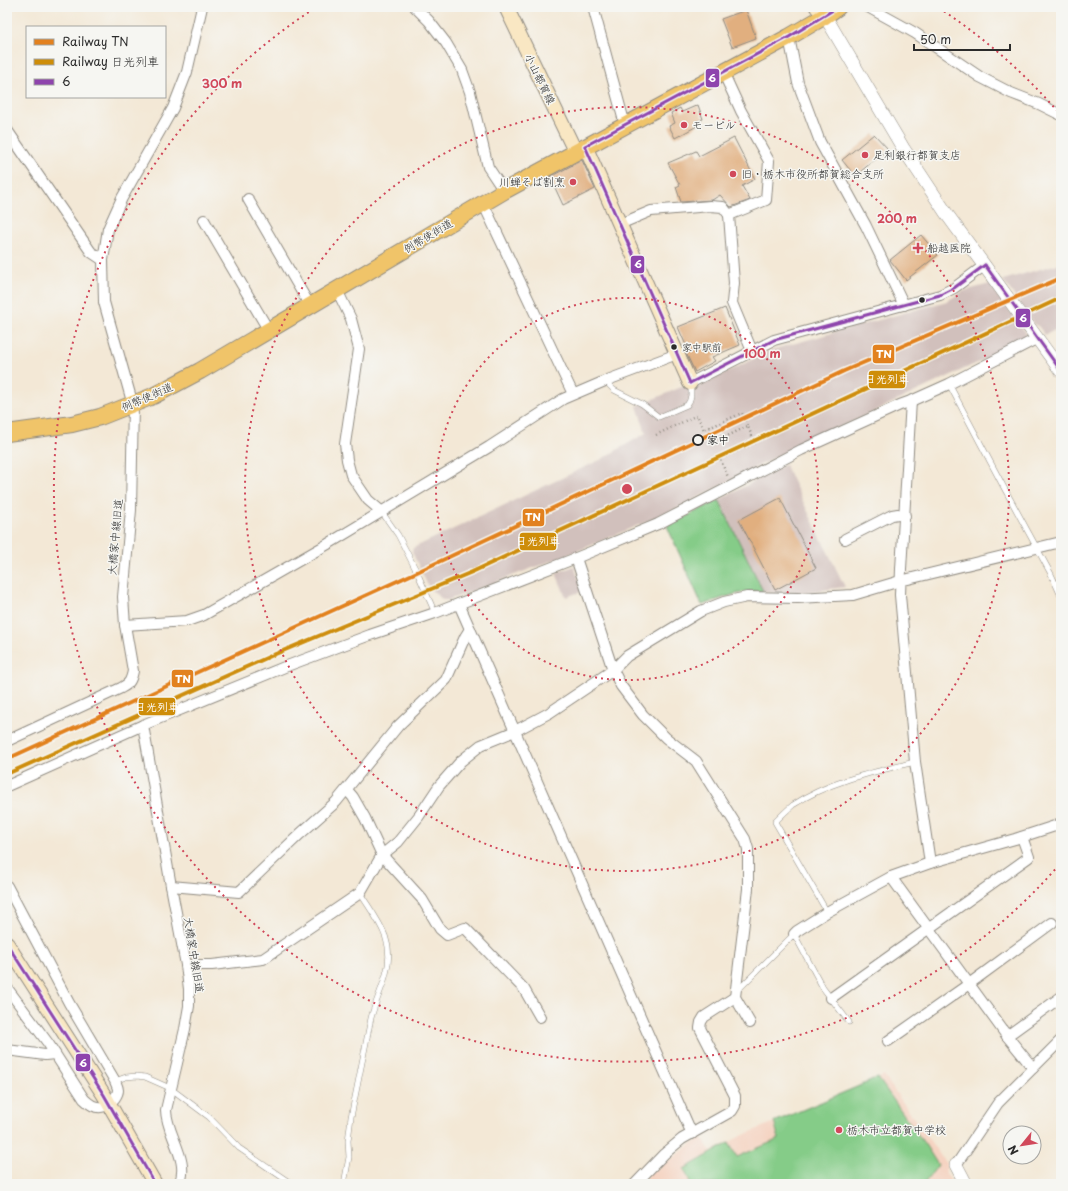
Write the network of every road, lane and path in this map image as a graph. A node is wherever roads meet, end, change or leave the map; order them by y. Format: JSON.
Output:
{"nodes":[{"id":1,"x":202,"y":7,"type":"edge"},
{"id":2,"x":415,"y":7,"type":"edge"},
{"id":3,"x":506,"y":7,"type":"edge"},
{"id":4,"x":593,"y":7,"type":"edge"},
{"id":5,"x":838,"y":7,"type":"edge"},
{"id":6,"x":868,"y":7,"type":"edge"},
{"id":7,"x":821,"y":12,"type":"edge"},
{"id":8,"x":789,"y":37,"type":"junction"},
{"id":9,"x":723,"y":72,"type":"junction"},
{"id":10,"x":1061,"y":115,"type":"edge"},
{"id":11,"x":625,"y":125,"type":"junction"},
{"id":12,"x":7,"y":130,"type":"edge"},
{"id":13,"x":580,"y":149,"type":"junction"},
{"id":14,"x":504,"y":191,"type":"junction"},
{"id":15,"x":248,"y":199,"type":"dead end"},
{"id":16,"x":483,"y":203,"type":"junction"},
{"id":17,"x":729,"y":215,"type":"junction"},
{"id":18,"x":204,"y":220,"type":"dead end"},
{"id":19,"x":620,"y":224,"type":"junction"},
{"id":20,"x":103,"y":260,"type":"junction"},
{"id":21,"x":985,"y":265,"type":"junction"},
{"id":22,"x":337,"y":290,"type":"junction"},
{"id":23,"x":904,"y":305,"type":"junction"},
{"id":24,"x":310,"y":306,"type":"junction"},
{"id":25,"x":269,"y":331,"type":"junction"},
{"id":26,"x":1038,"y":338,"type":"junction"},
{"id":27,"x":752,"y":351,"type":"junction"},
{"id":28,"x":676,"y":354,"type":"junction"},
{"id":29,"x":1061,"y":371,"type":"edge"},
{"id":30,"x":605,"y":381,"type":"junction"},
{"id":31,"x":690,"y":384,"type":"junction"},
{"id":32,"x":949,"y":384,"type":"junction"},
{"id":33,"x":573,"y":394,"type":"junction"},
{"id":34,"x":911,"y":401,"type":"junction"},
{"id":35,"x":133,"y":405,"type":"junction"},
{"id":36,"x":748,"y":426,"type":"junction"},
{"id":37,"x":7,"y":433,"type":"edge"},
{"id":38,"x":656,"y":435,"type":"dead end"},
{"id":39,"x":721,"y":439,"type":"dead end"},
{"id":40,"x":730,"y":481,"type":"dead end"},
{"id":41,"x":381,"y":511,"type":"junction"},
{"id":42,"x":904,"y":516,"type":"junction"},
{"id":43,"x":845,"y":539,"type":"dead end"},
{"id":44,"x":1061,"y":542,"type":"edge"},
{"id":45,"x":1038,"y":548,"type":"junction"},
{"id":46,"x":576,"y":558,"type":"junction"},
{"id":47,"x":900,"y":581,"type":"junction"},
{"id":48,"x":1061,"y":596,"type":"edge"},
{"id":49,"x":459,"y":604,"type":"junction"},
{"id":50,"x":435,"y":613,"type":"junction"},
{"id":51,"x":126,"y":625,"type":"junction"},
{"id":52,"x":470,"y":629,"type":"junction"},
{"id":53,"x":613,"y":670,"type":"junction"},
{"id":54,"x":143,"y":725,"type":"junction"},
{"id":55,"x":516,"y":731,"type":"junction"},
{"id":56,"x":7,"y":741,"type":"edge"},
{"id":57,"x":915,"y":762,"type":"junction"},
{"id":58,"x":7,"y":786,"type":"edge"},
{"id":59,"x":347,"y":790,"type":"junction"},
{"id":60,"x":1061,"y":824,"type":"edge"},
{"id":61,"x":1022,"y":837,"type":"junction"},
{"id":62,"x":382,"y":856,"type":"junction"},
{"id":63,"x":930,"y":863,"type":"junction"},
{"id":64,"x":891,"y":877,"type":"junction"},
{"id":65,"x":7,"y":886,"type":"edge"},
{"id":66,"x":171,"y":886,"type":"junction"},
{"id":67,"x":360,"y":893,"type":"junction"},
{"id":68,"x":827,"y":912,"type":"junction"},
{"id":69,"x":1052,"y":923,"type":"dead end"},
{"id":70,"x":928,"y":928,"type":"junction"},
{"id":71,"x":794,"y":934,"type":"junction"},
{"id":72,"x":7,"y":944,"type":"edge"},
{"id":73,"x":186,"y":965,"type":"junction"},
{"id":74,"x":969,"y":984,"type":"junction"},
{"id":75,"x":7,"y":988,"type":"edge"},
{"id":76,"x":735,"y":993,"type":"junction"},
{"id":77,"x":1061,"y":997,"type":"edge"},
{"id":78,"x":831,"y":998,"type":"junction"},
{"id":79,"x":540,"y":1017,"type":"dead end"},
{"id":80,"x":849,"y":1022,"type":"dead end"},
{"id":81,"x":750,"y":1023,"type":"dead end"},
{"id":82,"x":1007,"y":1036,"type":"junction"},
{"id":83,"x":1061,"y":1040,"type":"edge"},
{"id":84,"x":888,"y":1041,"type":"dead end"},
{"id":85,"x":7,"y":1050,"type":"edge"},
{"id":86,"x":55,"y":1054,"type":"junction"},
{"id":87,"x":1033,"y":1068,"type":"junction"},
{"id":88,"x":115,"y":1081,"type":"junction"},
{"id":89,"x":170,"y":1088,"type":"junction"},
{"id":90,"x":109,"y":1104,"type":"junction"},
{"id":91,"x":692,"y":1134,"type":"junction"},
{"id":92,"x":956,"y":1165,"type":"joint"},
{"id":93,"x":155,"y":1184,"type":"edge"},
{"id":94,"x":179,"y":1184,"type":"edge"},
{"id":95,"x":292,"y":1184,"type":"edge"},
{"id":96,"x":344,"y":1184,"type":"edge"},
{"id":97,"x":636,"y":1184,"type":"edge"},
{"id":98,"x":966,"y":1184,"type":"edge"}],
"edges":[{"from":1,"to":20,"type":"street","name":"大橋家中線旧道"},
{"from":2,"to":14,"type":"street"},
{"from":3,"to":13,"type":"main road","name":"小山都賀線"},
{"from":4,"to":11,"type":"street"},
{"from":5,"to":7,"type":"main road","name":"例幣使街道"},
{"from":6,"to":10,"type":"street"},
{"from":7,"to":8,"type":"main road","name":"例幣使街道"},
{"from":7,"to":21,"type":"street"},
{"from":8,"to":9,"type":"main road","name":"例幣使街道"},
{"from":8,"to":23,"type":"street"},
{"from":9,"to":11,"type":"main road","name":"例幣使街道"},
{"from":9,"to":17,"type":"street"},
{"from":11,"to":13,"type":"main road","name":"例幣使街道"},
{"from":12,"to":20,"type":"street"},
{"from":13,"to":14,"type":"main road","name":"例幣使街道"},
{"from":13,"to":19,"type":"main road","name":"小山都賀線"},
{"from":14,"to":16,"type":"main road","name":"例幣使街道"},
{"from":15,"to":24,"type":"street"},
{"from":16,"to":22,"type":"main road","name":"例幣使街道"},
{"from":16,"to":33,"type":"street"},
{"from":17,"to":19,"type":"street"},
{"from":17,"to":27,"type":"street"},
{"from":18,"to":25,"type":"street"},
{"from":19,"to":28,"type":"main road","name":"小山都賀線"},
{"from":20,"to":35,"type":"street","name":"大橋家中線旧道"},
{"from":21,"to":23,"type":"street"},
{"from":21,"to":26,"type":"street"},
{"from":22,"to":24,"type":"main road","name":"例幣使街道"},
{"from":22,"to":41,"type":"street"},
{"from":23,"to":27,"type":"street"},
{"from":24,"to":25,"type":"main road","name":"例幣使街道"},
{"from":25,"to":35,"type":"main road","name":"例幣使街道"},
{"from":26,"to":29,"type":"street"},
{"from":26,"to":32,"type":"street"},
{"from":27,"to":31,"type":"street"},
{"from":28,"to":30,"type":"street"},
{"from":28,"to":31,"type":"main road","name":"小山都賀線"},
{"from":30,"to":31,"type":"lane"},
{"from":30,"to":33,"type":"street"},
{"from":32,"to":34,"type":"street"},
{"from":32,"to":45,"type":"lane"},
{"from":33,"to":41,"type":"street"},
{"from":34,"to":42,"type":"street"},
{"from":34,"to":46,"type":"street"},
{"from":35,"to":37,"type":"main road","name":"例幣使街道"},
{"from":35,"to":51,"type":"street","name":"大橋家中線旧道"},
{"from":36,"to":38,"type":"path"},
{"from":36,"to":39,"type":"path"},
{"from":36,"to":40,"type":"path"},
{"from":41,"to":50,"type":"lane"},
{"from":41,"to":51,"type":"street"},
{"from":42,"to":43,"type":"street"},
{"from":42,"to":47,"type":"street"},
{"from":44,"to":45,"type":"street"},
{"from":45,"to":47,"type":"street"},
{"from":45,"to":48,"type":"lane"},
{"from":46,"to":49,"type":"street"},
{"from":46,"to":53,"type":"street"},
{"from":47,"to":53,"type":"street"},
{"from":47,"to":57,"type":"street"},
{"from":49,"to":50,"type":"street"},
{"from":49,"to":52,"type":"street"},
{"from":50,"to":54,"type":"street"},
{"from":51,"to":56,"type":"street","name":"大橋家中線旧道"},
{"from":52,"to":55,"type":"street"},
{"from":52,"to":59,"type":"street"},
{"from":53,"to":55,"type":"street"},
{"from":53,"to":76,"type":"street"},
{"from":54,"to":58,"type":"street"},
{"from":54,"to":66,"type":"street","name":"大橋家中線旧道"},
{"from":55,"to":62,"type":"street"},
{"from":55,"to":91,"type":"street"},
{"from":57,"to":63,"type":"street"},
{"from":57,"to":68,"type":"lane"},
{"from":59,"to":62,"type":"street"},
{"from":59,"to":66,"type":"street"},
{"from":60,"to":61,"type":"street"},
{"from":61,"to":63,"type":"street"},
{"from":61,"to":70,"type":"street"},
{"from":62,"to":67,"type":"street"},
{"from":62,"to":79,"type":"street"},
{"from":63,"to":64,"type":"street"},
{"from":64,"to":68,"type":"street"},
{"from":64,"to":70,"type":"street"},
{"from":65,"to":88,"type":"street"},
{"from":66,"to":73,"type":"street","name":"大橋家中線旧道"},
{"from":67,"to":73,"type":"street"},
{"from":67,"to":96,"type":"lane"},
{"from":68,"to":71,"type":"street"},
{"from":69,"to":74,"type":"street"},
{"from":70,"to":74,"type":"street"},
{"from":70,"to":78,"type":"street"},
{"from":71,"to":76,"type":"lane"},
{"from":71,"to":78,"type":"lane"},
{"from":72,"to":90,"type":"main road"},
{"from":73,"to":89,"type":"street","name":"大橋家中線旧道"},
{"from":74,"to":82,"type":"street"},
{"from":74,"to":84,"type":"street"},
{"from":75,"to":86,"type":"street"},
{"from":76,"to":81,"type":"street"},
{"from":76,"to":91,"type":"street"},
{"from":77,"to":82,"type":"street"},
{"from":78,"to":80,"type":"lane"},
{"from":82,"to":87,"type":"street"},
{"from":83,"to":87,"type":"street"},
{"from":85,"to":86,"type":"street"},
{"from":86,"to":90,"type":"street"},
{"from":87,"to":92,"type":"street"},
{"from":88,"to":89,"type":"lane"},
{"from":88,"to":90,"type":"street"},
{"from":89,"to":94,"type":"street","name":"大橋家中線旧道"},
{"from":89,"to":95,"type":"lane"},
{"from":90,"to":93,"type":"main road"},
{"from":91,"to":97,"type":"street"},
{"from":92,"to":98,"type":"street"}]}
